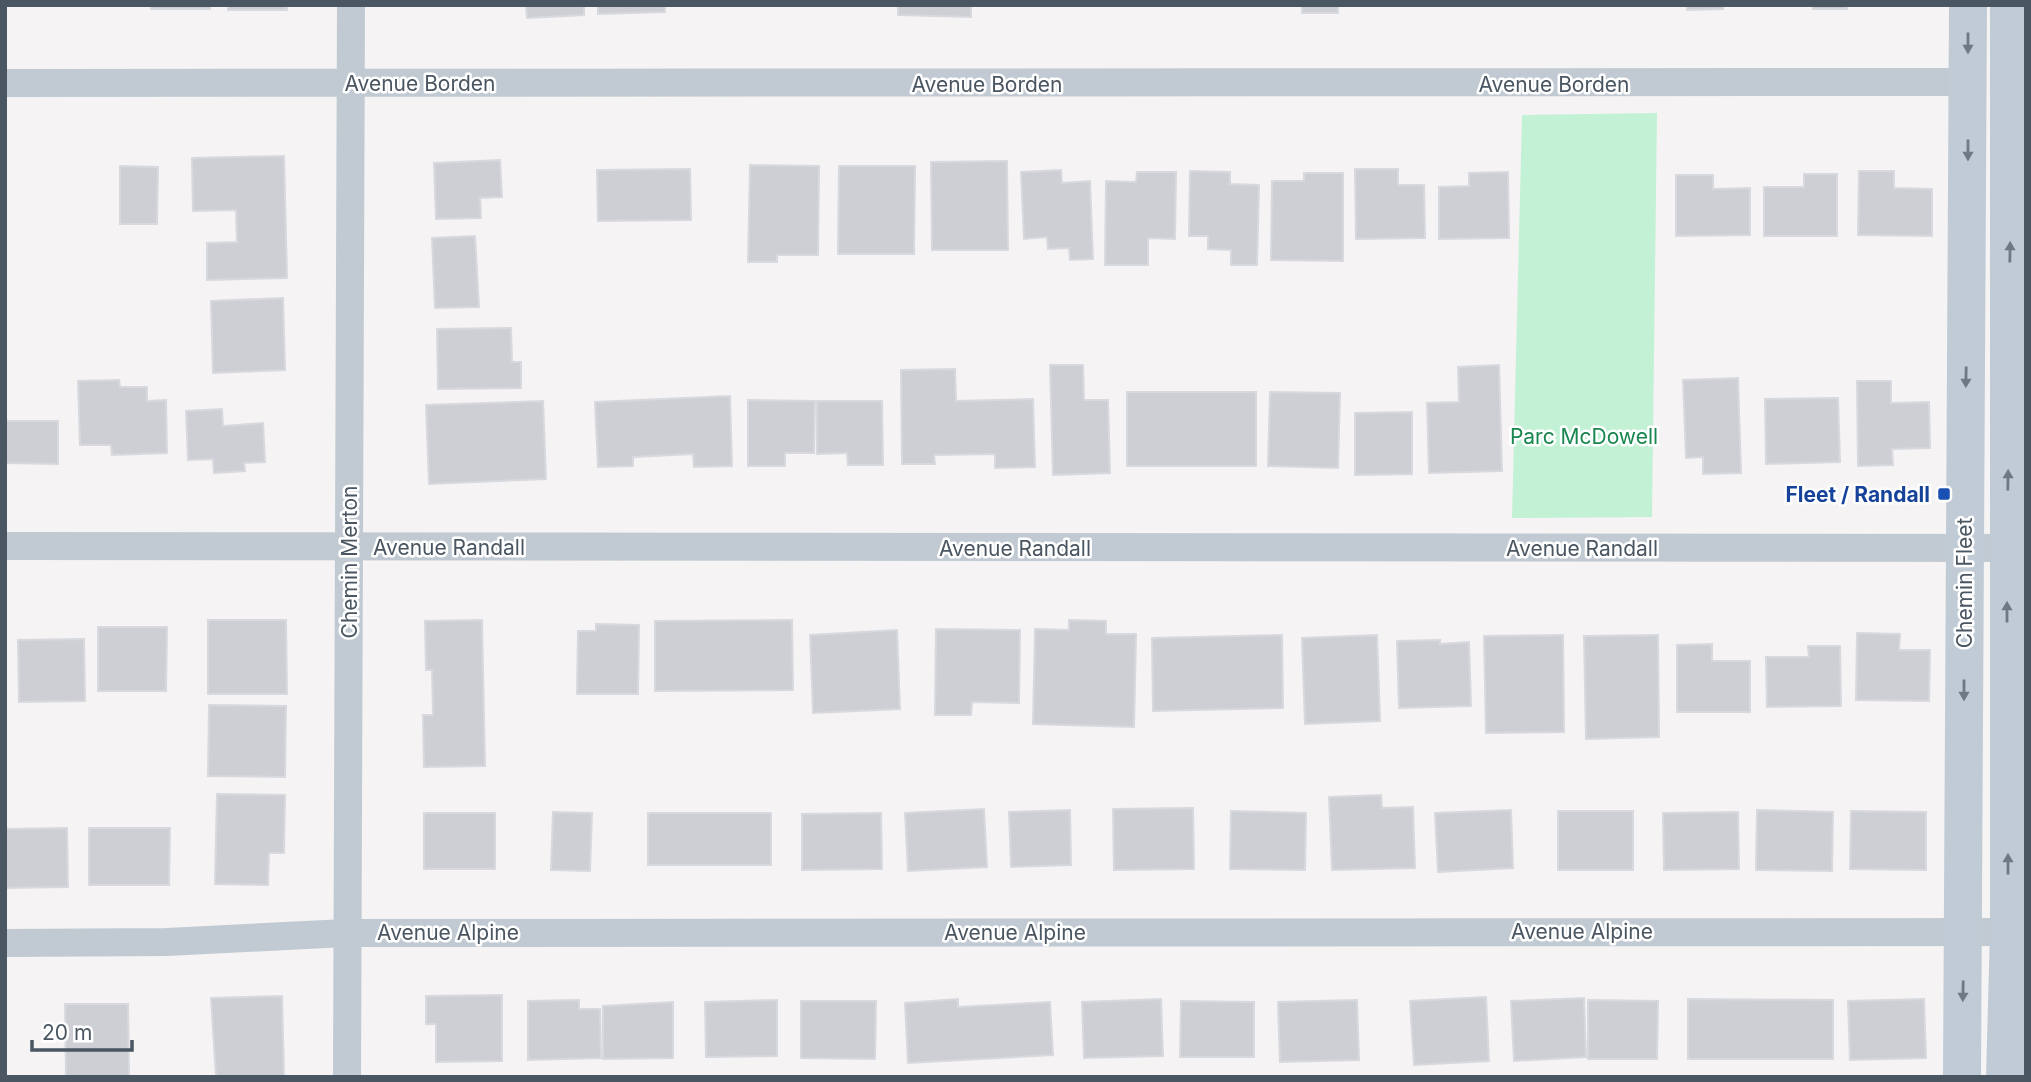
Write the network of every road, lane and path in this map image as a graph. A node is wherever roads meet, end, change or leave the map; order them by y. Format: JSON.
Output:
{"nodes":[{"id":1,"x":351,"y":5,"type":"edge"},
{"id":2,"x":1968,"y":5,"type":"edge"},
{"id":3,"x":2009,"y":5,"type":"edge"},
{"id":4,"x":2018,"y":81,"type":"edge"},
{"id":5,"x":351,"y":82,"type":"junction"},
{"id":6,"x":1968,"y":82,"type":"junction"},
{"id":7,"x":5,"y":83,"type":"edge"},
{"id":8,"x":5,"y":546,"type":"edge"},
{"id":9,"x":349,"y":547,"type":"junction"},
{"id":10,"x":1964,"y":548,"type":"junction"},
{"id":11,"x":2017,"y":548,"type":"edge"},
{"id":12,"x":1964,"y":931,"type":"junction"},
{"id":13,"x":2017,"y":932,"type":"edge"},
{"id":14,"x":346,"y":933,"type":"junction"},
{"id":15,"x":5,"y":943,"type":"edge"},
{"id":16,"x":347,"y":1077,"type":"edge"},
{"id":17,"x":1962,"y":1077,"type":"edge"},
{"id":18,"x":2005,"y":1077,"type":"edge"}],
"edges":[{"from":1,"to":5,"type":"street","name":"Chemin Merton"},
{"from":2,"to":6,"type":"main road","name":"Chemin Fleet","one_way":true},
{"from":3,"to":4,"type":"main road","name":"Chemin Fleet"},
{"from":11,"to":4,"type":"main road","name":"Chemin Fleet","one_way":true},
{"from":5,"to":6,"type":"street","name":"Avenue Borden"},
{"from":5,"to":7,"type":"street","name":"Avenue Borden"},
{"from":5,"to":9,"type":"street","name":"Chemin Merton"},
{"from":6,"to":10,"type":"main road","name":"Chemin Fleet","one_way":true},
{"from":8,"to":9,"type":"street","name":"Avenue Randall"},
{"from":9,"to":10,"type":"street","name":"Avenue Randall"},
{"from":9,"to":14,"type":"street","name":"Chemin Merton"},
{"from":10,"to":11,"type":"street","name":"Avenue Randall"},
{"from":10,"to":12,"type":"main road","name":"Chemin Fleet","one_way":true},
{"from":13,"to":11,"type":"main road","name":"Chemin Fleet","one_way":true},
{"from":12,"to":13,"type":"street","name":"Avenue Alpine"},
{"from":12,"to":14,"type":"street","name":"Avenue Alpine"},
{"from":12,"to":17,"type":"main road","name":"Chemin Fleet","one_way":true},
{"from":13,"to":18,"type":"main road","name":"Chemin Fleet"},
{"from":14,"to":15,"type":"street","name":"Avenue Alpine"},
{"from":14,"to":16,"type":"street","name":"Chemin Merton"}]}
